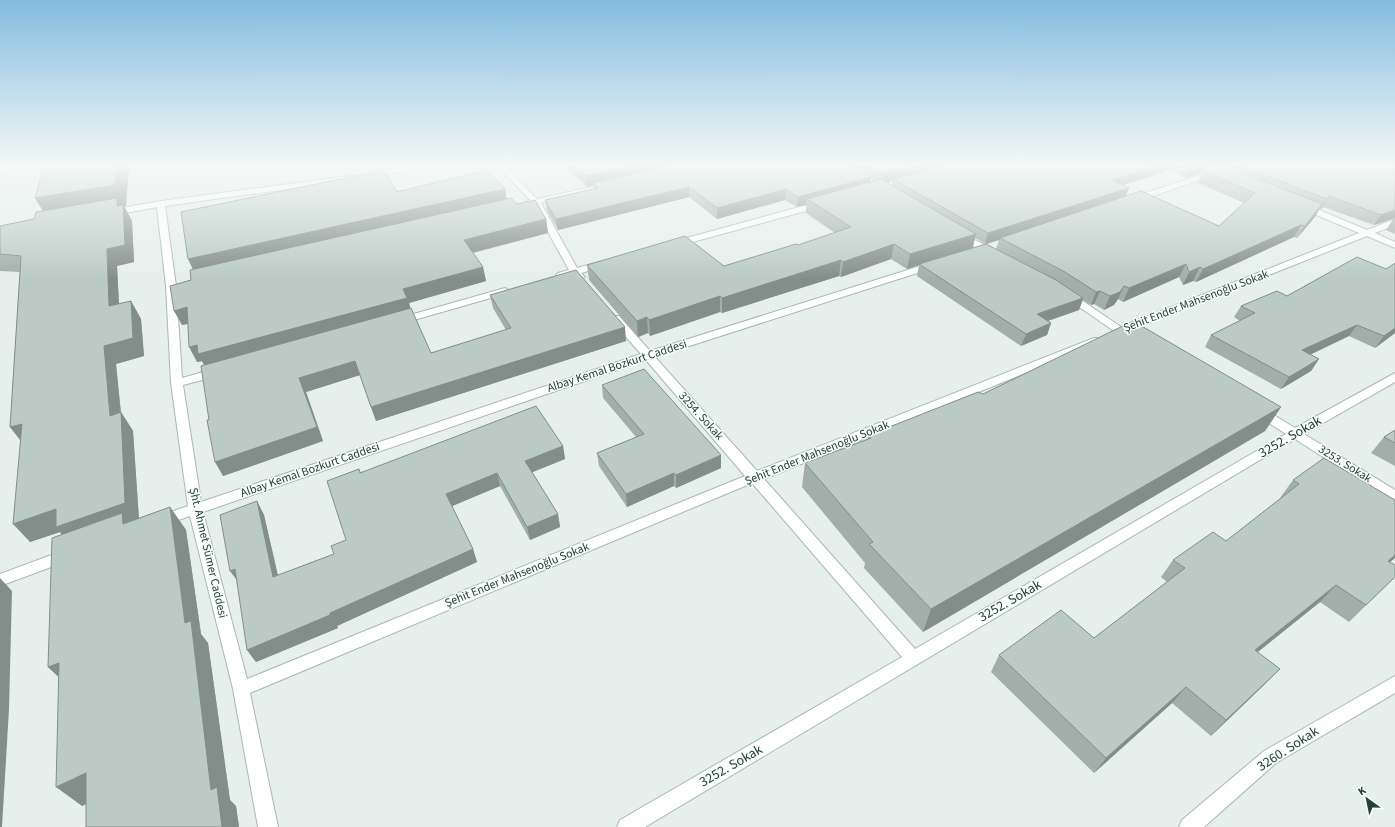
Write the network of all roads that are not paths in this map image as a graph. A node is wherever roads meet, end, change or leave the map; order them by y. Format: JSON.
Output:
{"nodes":[{"id":1,"x":161,"y":204,"type":"junction"},
{"id":2,"x":164,"y":204,"type":"edge"},
{"id":3,"x":528,"y":204,"type":"edge"},
{"id":4,"x":537,"y":204,"type":"edge"},
{"id":5,"x":822,"y":204,"type":"edge"},
{"id":6,"x":1297,"y":204,"type":"edge"},
{"id":7,"x":520,"y":205,"type":"edge"},
{"id":8,"x":100,"y":214,"type":"edge"},
{"id":9,"x":1395,"y":222,"type":"edge"},
{"id":10,"x":954,"y":232,"type":"edge"},
{"id":11,"x":1369,"y":233,"type":"junction"},
{"id":12,"x":1001,"y":244,"type":"edge"},
{"id":13,"x":1395,"y":245,"type":"edge"},
{"id":14,"x":667,"y":246,"type":"edge"},
{"id":15,"x":986,"y":249,"type":"junction"},
{"id":16,"x":971,"y":254,"type":"edge"},
{"id":17,"x":1005,"y":259,"type":"edge"},
{"id":18,"x":613,"y":261,"type":"edge"},
{"id":19,"x":941,"y":263,"type":"edge"},
{"id":20,"x":575,"y":272,"type":"junction"},
{"id":21,"x":552,"y":278,"type":"edge"},
{"id":22,"x":585,"y":284,"type":"edge"},
{"id":23,"x":1056,"y":288,"type":"edge"},
{"id":24,"x":514,"y":289,"type":"edge"},
{"id":25,"x":606,"y":308,"type":"edge"},
{"id":26,"x":391,"y":323,"type":"edge"},
{"id":27,"x":1119,"y":331,"type":"junction"},
{"id":28,"x":1139,"y":342,"type":"edge"},
{"id":29,"x":647,"y":356,"type":"junction"},
{"id":30,"x":230,"y":368,"type":"edge"},
{"id":31,"x":1395,"y":377,"type":"edge"},
{"id":32,"x":177,"y":383,"type":"junction"},
{"id":33,"x":1251,"y":406,"type":"edge"},
{"id":34,"x":1296,"y":433,"type":"junction"},
{"id":35,"x":755,"y":477,"type":"junction"},
{"id":36,"x":1395,"y":496,"type":"edge"},
{"id":37,"x":196,"y":508,"type":"junction"},
{"id":38,"x":152,"y":524,"type":"edge"},
{"id":39,"x":72,"y":553,"type":"edge"},
{"id":40,"x":0,"y":580,"type":"edge"},
{"id":41,"x":914,"y":659,"type":"junction"},
{"id":42,"x":1395,"y":684,"type":"edge"},
{"id":43,"x":241,"y":689,"type":"junction"},
{"id":44,"x":268,"y":827,"type":"edge"},
{"id":45,"x":627,"y":827,"type":"edge"},
{"id":46,"x":1189,"y":827,"type":"edge"}],
"edges":[{"from":1,"to":2,"type":"street"},
{"from":1,"to":8,"type":"street"},
{"from":1,"to":32,"type":"street","name":"Şht. Ahmet Sümer Caddesi"},
{"from":3,"to":7,"type":"street"},
{"from":4,"to":20,"type":"street"},
{"from":5,"to":14,"type":"street"},
{"from":6,"to":11,"type":"street"},
{"from":9,"to":11,"type":"street","name":"Şehit Ender Mahsenoğlu Sokak"},
{"from":10,"to":15,"type":"street"},
{"from":11,"to":13,"type":"street"},
{"from":11,"to":27,"type":"street","name":"Şehit Ender Mahsenoğlu Sokak"},
{"from":12,"to":15,"type":"street"},
{"from":15,"to":16,"type":"street"},
{"from":15,"to":17,"type":"street"},
{"from":18,"to":20,"type":"street"},
{"from":19,"to":29,"type":"street","name":"Albay Kemal Bozkurt Caddesi"},
{"from":20,"to":21,"type":"street"},
{"from":20,"to":22,"type":"street"},
{"from":23,"to":27,"type":"street"},
{"from":24,"to":26,"type":"street"},
{"from":25,"to":29,"type":"street","name":"3254. Sokak"},
{"from":27,"to":28,"type":"street"},
{"from":27,"to":35,"type":"street","name":"Şehit Ender Mahsenoğlu Sokak"},
{"from":29,"to":35,"type":"street","name":"3254. Sokak"},
{"from":29,"to":37,"type":"street","name":"Albay Kemal Bozkurt Caddesi"},
{"from":30,"to":32,"type":"street"},
{"from":31,"to":34,"type":"street","name":"3252. Sokak"},
{"from":32,"to":37,"type":"street","name":"Şht. Ahmet Sümer Caddesi"},
{"from":33,"to":34,"type":"street","name":"3253. Sokak"},
{"from":34,"to":36,"type":"street","name":"3253. Sokak"},
{"from":34,"to":41,"type":"street","name":"3252. Sokak"},
{"from":35,"to":41,"type":"street","name":"3254. Sokak"},
{"from":35,"to":43,"type":"street","name":"Şehit Ender Mahsenoğlu Sokak"},
{"from":37,"to":38,"type":"street","name":"Albay Kemal Bozkurt Caddesi"},
{"from":37,"to":43,"type":"street","name":"Şht. Ahmet Sümer Caddesi"},
{"from":39,"to":40,"type":"street"},
{"from":41,"to":45,"type":"street","name":"3252. Sokak"},
{"from":42,"to":46,"type":"street","name":"3260. Sokak"},
{"from":43,"to":44,"type":"street","name":"Şht. Ahmet Sümer Caddesi"}]}
